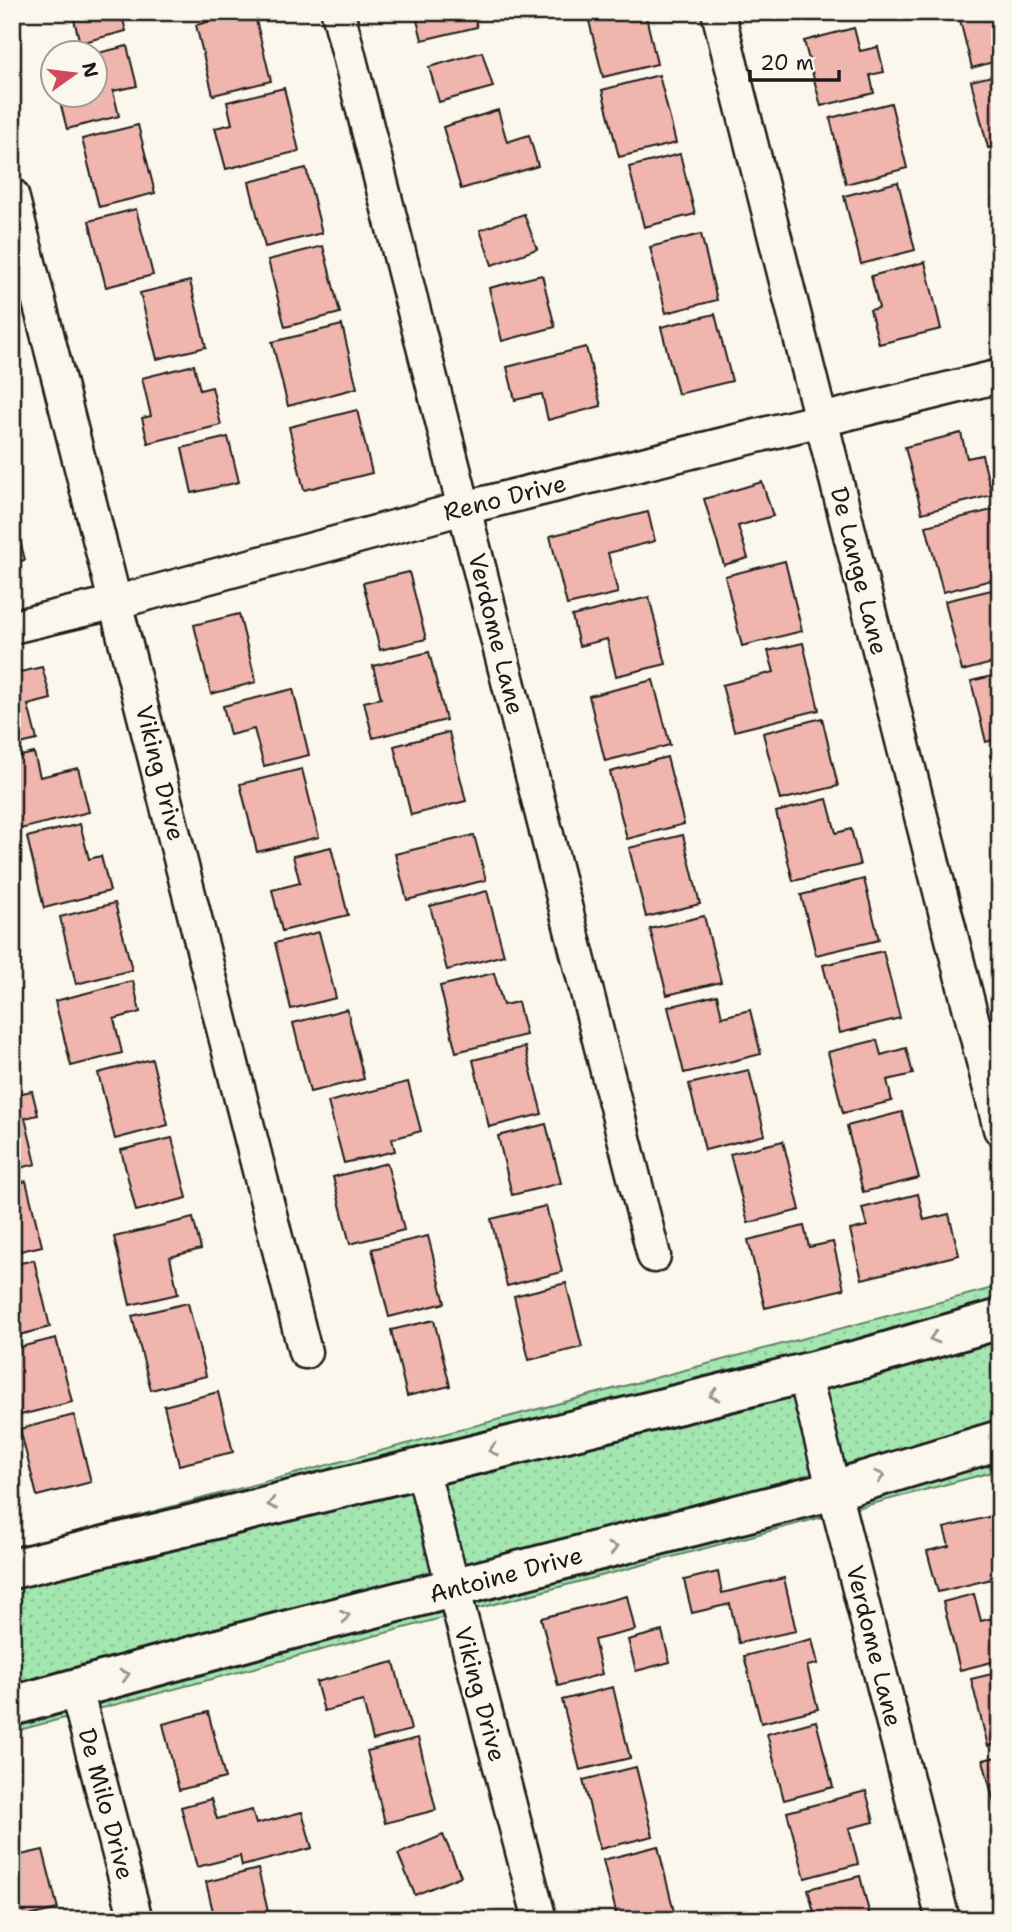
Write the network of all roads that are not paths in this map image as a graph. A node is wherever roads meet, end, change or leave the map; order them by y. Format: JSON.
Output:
{"nodes":[{"id":1,"x":338,"y":12,"type":"edge"},
{"id":2,"x":718,"y":12,"type":"edge"},
{"id":3,"x":12,"y":195,"type":"edge"},
{"id":4,"x":1000,"y":376,"type":"edge"},
{"id":5,"x":821,"y":419,"type":"junction"},
{"id":6,"x":464,"y":508,"type":"junction"},
{"id":7,"x":117,"y":602,"type":"junction"},
{"id":8,"x":12,"y":627,"type":"edge"},
{"id":9,"x":1000,"y":1129,"type":"edge"},
{"id":10,"x":654,"y":1256,"type":"dead end"},
{"id":11,"x":1000,"y":1319,"type":"edge"},
{"id":12,"x":305,"y":1352,"type":"dead end"},
{"id":13,"x":804,"y":1373,"type":"junction"},
{"id":14,"x":1000,"y":1440,"type":"edge"},
{"id":15,"x":422,"y":1468,"type":"junction"},
{"id":16,"x":834,"y":1490,"type":"junction"},
{"id":17,"x":12,"y":1569,"type":"edge"},
{"id":18,"x":453,"y":1590,"type":"junction"},
{"id":19,"x":76,"y":1689,"type":"junction"},
{"id":20,"x":12,"y":1706,"type":"edge"},
{"id":21,"x":136,"y":1920,"type":"edge"},
{"id":22,"x":540,"y":1920,"type":"edge"},
{"id":23,"x":943,"y":1920,"type":"edge"}],
"edges":[{"from":1,"to":6,"type":"street","name":"Verdome Lane"},
{"from":2,"to":5,"type":"street","name":"De Lange Lane"},
{"from":3,"to":7,"type":"street","name":"Viking Drive"},
{"from":4,"to":5,"type":"street","name":"Reno Drive"},
{"from":5,"to":6,"type":"street","name":"Reno Drive"},
{"from":5,"to":9,"type":"street","name":"De Lange Lane"},
{"from":6,"to":7,"type":"street","name":"Reno Drive"},
{"from":6,"to":10,"type":"street","name":"Verdome Lane"},
{"from":7,"to":8,"type":"street","name":"Reno Drive"},
{"from":7,"to":12,"type":"street","name":"Viking Drive"},
{"from":11,"to":13,"type":"main road","one_way":true},
{"from":13,"to":15,"type":"main road","one_way":true},
{"from":13,"to":16,"type":"street","name":"Verdome Lane"},
{"from":16,"to":14,"type":"main road","name":"Antoine Drive","one_way":true},
{"from":15,"to":17,"type":"main road","one_way":true},
{"from":15,"to":18,"type":"street","name":"Viking Drive"},
{"from":18,"to":16,"type":"main road","name":"Antoine Drive","one_way":true},
{"from":16,"to":23,"type":"street","name":"Verdome Lane"},
{"from":19,"to":18,"type":"main road","name":"Antoine Drive","one_way":true},
{"from":18,"to":22,"type":"street","name":"Viking Drive"},
{"from":19,"to":20,"type":"main road","name":"Antoine Drive"},
{"from":19,"to":21,"type":"street","name":"De Milo Drive"}]}
